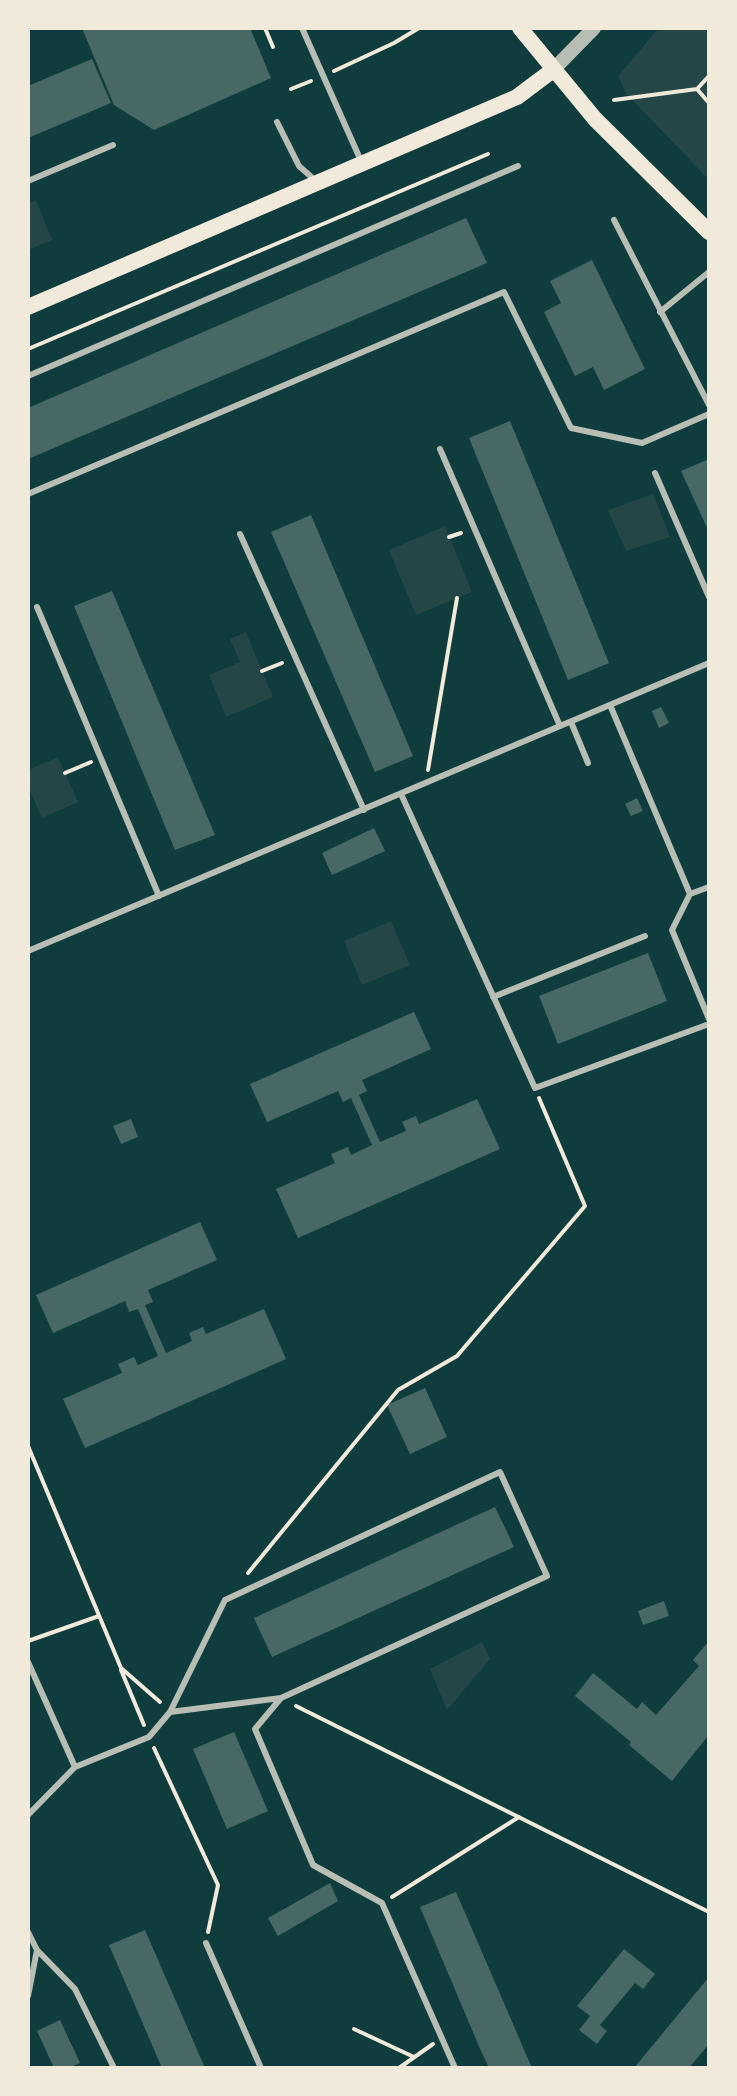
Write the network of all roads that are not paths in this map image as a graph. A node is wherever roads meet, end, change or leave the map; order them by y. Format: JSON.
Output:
{"nodes":[{"id":1,"x":302,"y":28,"type":"edge"},
{"id":2,"x":520,"y":28,"type":"edge"},
{"id":3,"x":594,"y":28,"type":"edge"},
{"id":4,"x":553,"y":70,"type":"junction"},
{"id":5,"x":277,"y":122,"type":"dead end"},
{"id":6,"x":113,"y":145,"type":"dead end"},
{"id":7,"x":363,"y":164,"type":"junction"},
{"id":8,"x":518,"y":166,"type":"dead end"},
{"id":9,"x":28,"y":181,"type":"edge"},
{"id":10,"x":317,"y":182,"type":"junction"},
{"id":11,"x":614,"y":220,"type":"dead end"},
{"id":12,"x":709,"y":232,"type":"edge"},
{"id":13,"x":709,"y":272,"type":"edge"},
{"id":14,"x":28,"y":307,"type":"edge"},
{"id":15,"x":660,"y":312,"type":"junction"},
{"id":16,"x":28,"y":376,"type":"edge"},
{"id":17,"x":709,"y":405,"type":"edge"},
{"id":18,"x":709,"y":414,"type":"edge"},
{"id":19,"x":440,"y":449,"type":"dead end"},
{"id":20,"x":655,"y":473,"type":"dead end"},
{"id":21,"x":28,"y":494,"type":"edge"},
{"id":22,"x":240,"y":534,"type":"dead end"},
{"id":23,"x":709,"y":597,"type":"edge"},
{"id":24,"x":37,"y":607,"type":"dead end"},
{"id":25,"x":709,"y":663,"type":"edge"},
{"id":26,"x":610,"y":705,"type":"junction"},
{"id":27,"x":571,"y":722,"type":"junction"},
{"id":28,"x":560,"y":726,"type":"junction"},
{"id":29,"x":588,"y":763,"type":"dead end"},
{"id":30,"x":401,"y":794,"type":"junction"},
{"id":31,"x":364,"y":810,"type":"junction"},
{"id":32,"x":709,"y":887,"type":"edge"},
{"id":33,"x":690,"y":894,"type":"junction"},
{"id":34,"x":159,"y":896,"type":"junction"},
{"id":35,"x":645,"y":936,"type":"dead end"},
{"id":36,"x":28,"y":951,"type":"edge"},
{"id":37,"x":493,"y":997,"type":"junction"},
{"id":38,"x":709,"y":1022,"type":"edge"},
{"id":39,"x":28,"y":1662,"type":"edge"},
{"id":40,"x":281,"y":1698,"type":"junction"},
{"id":41,"x":170,"y":1712,"type":"junction"},
{"id":42,"x":75,"y":1767,"type":"junction"},
{"id":43,"x":28,"y":1815,"type":"edge"},
{"id":44,"x":28,"y":1932,"type":"edge"},
{"id":45,"x":206,"y":1943,"type":"road end"},
{"id":46,"x":37,"y":1950,"type":"junction"},
{"id":47,"x":28,"y":1996,"type":"edge"},
{"id":48,"x":114,"y":2068,"type":"edge"},
{"id":49,"x":261,"y":2068,"type":"edge"},
{"id":50,"x":455,"y":2068,"type":"edge"}],
"edges":[{"from":1,"to":7,"type":"lane"},
{"from":2,"to":4,"type":"main road"},
{"from":3,"to":4,"type":"street"},
{"from":4,"to":7,"type":"main road"},
{"from":4,"to":12,"type":"main road"},
{"from":5,"to":10,"type":"lane"},
{"from":6,"to":9,"type":"lane"},
{"from":7,"to":10,"type":"main road"},
{"from":8,"to":16,"type":"lane"},
{"from":10,"to":14,"type":"main road"},
{"from":11,"to":15,"type":"lane"},
{"from":13,"to":15,"type":"lane"},
{"from":15,"to":17,"type":"lane"},
{"from":18,"to":21,"type":"lane"},
{"from":19,"to":28,"type":"lane"},
{"from":20,"to":23,"type":"lane"},
{"from":22,"to":31,"type":"lane"},
{"from":24,"to":34,"type":"lane"},
{"from":25,"to":26,"type":"lane"},
{"from":26,"to":27,"type":"lane"},
{"from":26,"to":33,"type":"lane"},
{"from":27,"to":28,"type":"lane"},
{"from":27,"to":29,"type":"lane"},
{"from":28,"to":30,"type":"lane"},
{"from":30,"to":31,"type":"lane"},
{"from":30,"to":37,"type":"lane"},
{"from":31,"to":34,"type":"lane"},
{"from":32,"to":33,"type":"lane"},
{"from":33,"to":38,"type":"lane"},
{"from":34,"to":36,"type":"lane"},
{"from":35,"to":37,"type":"lane"},
{"from":37,"to":38,"type":"lane"},
{"from":39,"to":42,"type":"lane"},
{"from":40,"to":41,"type":"lane"},
{"from":40,"to":41,"type":"lane"},
{"from":40,"to":50,"type":"lane"},
{"from":41,"to":42,"type":"lane"},
{"from":42,"to":43,"type":"lane"},
{"from":44,"to":46,"type":"lane"},
{"from":45,"to":49,"type":"lane"},
{"from":46,"to":47,"type":"lane"},
{"from":46,"to":48,"type":"lane"}]}
